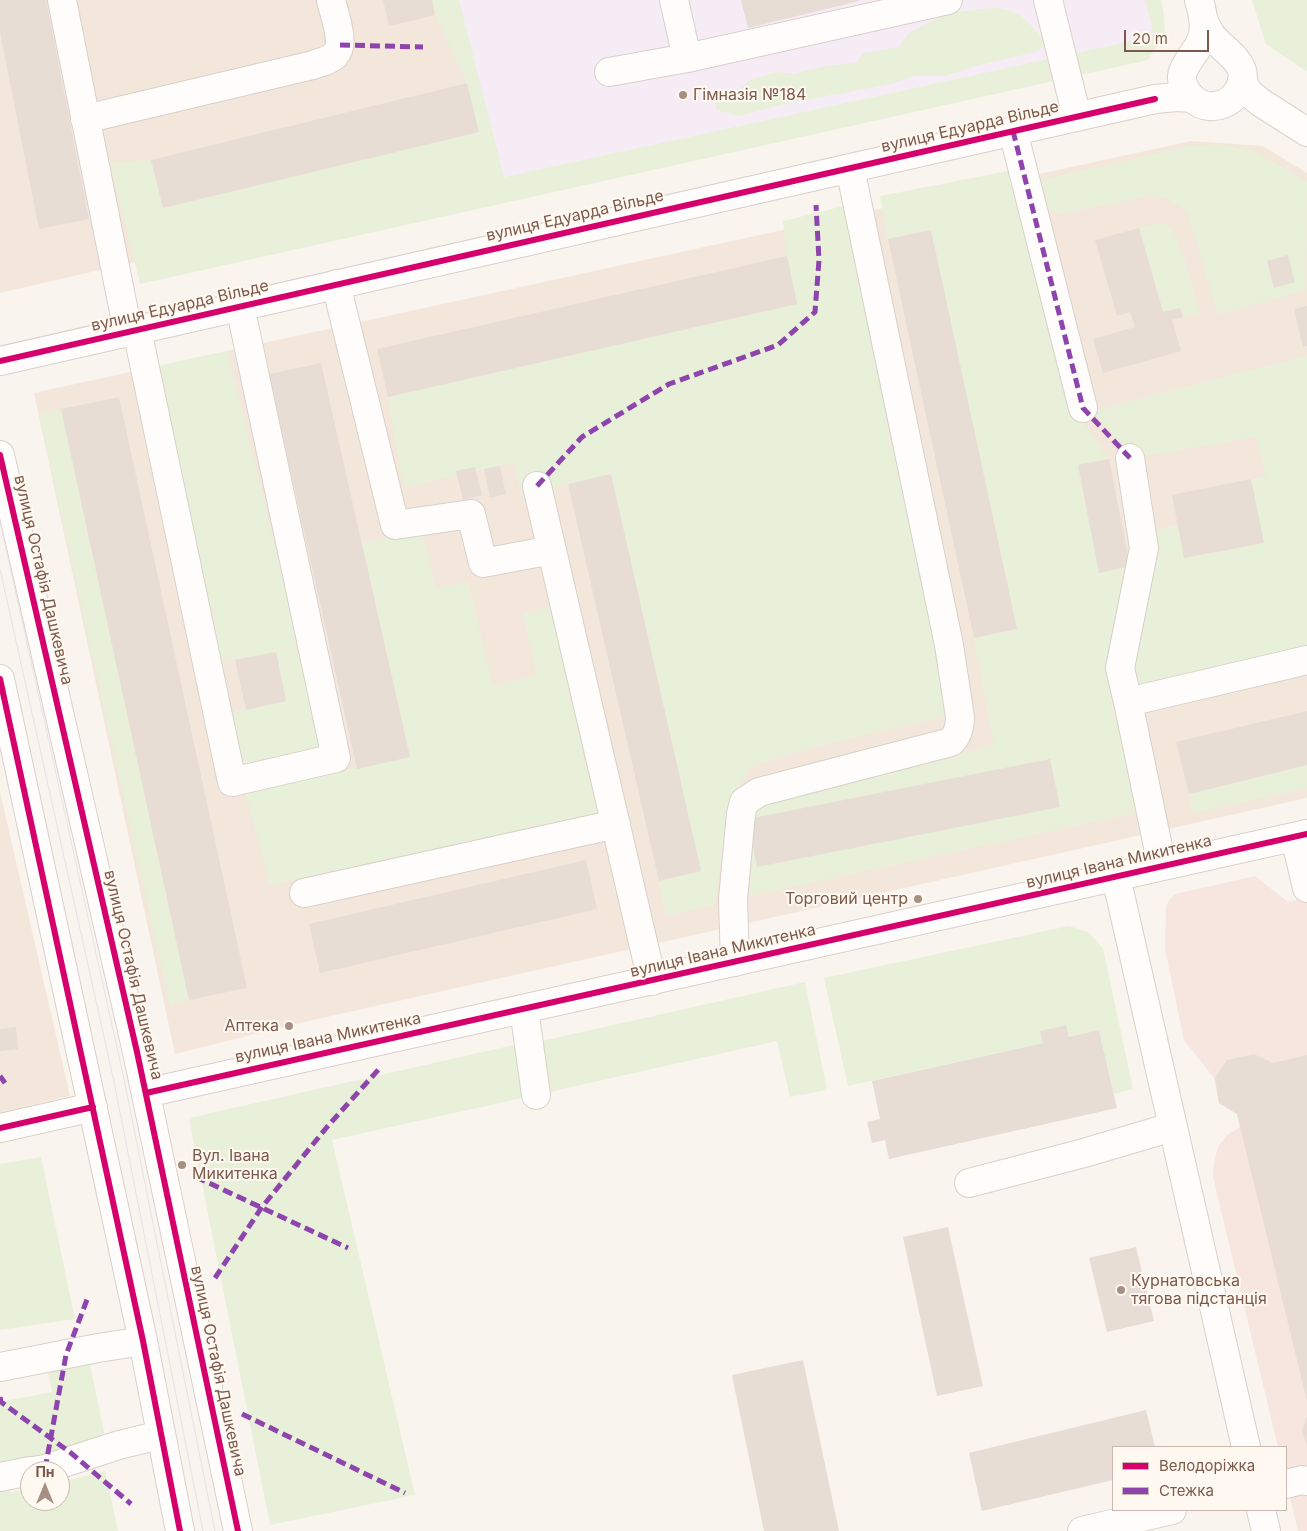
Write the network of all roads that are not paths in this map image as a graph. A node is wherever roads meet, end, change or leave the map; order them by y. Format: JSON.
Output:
{"nodes":[{"id":1,"x":62,"y":0,"type":"edge"},
{"id":2,"x":331,"y":0,"type":"edge"},
{"id":3,"x":674,"y":0,"type":"edge"},
{"id":4,"x":948,"y":0,"type":"edge"},
{"id":5,"x":1048,"y":0,"type":"edge"},
{"id":6,"x":1201,"y":9,"type":"edge"},
{"id":7,"x":1223,"y":49,"type":"junction"},
{"id":8,"x":1195,"y":51,"type":"junction"},
{"id":9,"x":687,"y":58,"type":"junction"},
{"id":10,"x":609,"y":72,"type":"dead end"},
{"id":11,"x":1187,"y":87,"type":"junction"},
{"id":12,"x":1238,"y":89,"type":"junction"},
{"id":13,"x":1077,"y":117,"type":"junction"},
{"id":14,"x":86,"y":119,"type":"junction"},
{"id":15,"x":1013,"y":131,"type":"junction"},
{"id":16,"x":1307,"y":132,"type":"edge"},
{"id":17,"x":850,"y":168,"type":"junction"},
{"id":18,"x":336,"y":284,"type":"junction"},
{"id":19,"x":240,"y":306,"type":"junction"},
{"id":20,"x":133,"y":331,"type":"junction"},
{"id":21,"x":0,"y":361,"type":"edge"},
{"id":22,"x":1083,"y":408,"type":"dead end"},
{"id":23,"x":0,"y":455,"type":"edge"},
{"id":24,"x":1130,"y":458,"type":"dead end"},
{"id":25,"x":537,"y":486,"type":"dead end"},
{"id":26,"x":552,"y":550,"type":"junction"},
{"id":27,"x":1307,"y":660,"type":"edge"},
{"id":28,"x":0,"y":679,"type":"edge"},
{"id":29,"x":1128,"y":702,"type":"junction"},
{"id":30,"x":616,"y":824,"type":"junction"},
{"id":31,"x":1301,"y":836,"type":"edge"},
{"id":32,"x":1162,"y":866,"type":"junction"},
{"id":33,"x":1116,"y":877,"type":"junction"},
{"id":34,"x":1307,"y":888,"type":"edge"},
{"id":35,"x":304,"y":893,"type":"dead end"},
{"id":36,"x":735,"y":962,"type":"junction"},
{"id":37,"x":652,"y":981,"type":"junction"},
{"id":38,"x":524,"y":1009,"type":"junction"},
{"id":39,"x":146,"y":1093,"type":"junction"},
{"id":40,"x":536,"y":1095,"type":"dead end"},
{"id":41,"x":93,"y":1107,"type":"junction"},
{"id":42,"x":1172,"y":1126,"type":"junction"},
{"id":43,"x":0,"y":1128,"type":"edge"},
{"id":44,"x":969,"y":1182,"type":"dead end"},
{"id":45,"x":143,"y":1341,"type":"junction"},
{"id":46,"x":0,"y":1367,"type":"edge"},
{"id":47,"x":160,"y":1435,"type":"junction"},
{"id":48,"x":1246,"y":1446,"type":"edge"},
{"id":49,"x":70,"y":1461,"type":"edge"},
{"id":50,"x":20,"y":1473,"type":"edge"},
{"id":51,"x":0,"y":1477,"type":"edge"},
{"id":52,"x":1307,"y":1481,"type":"edge"},
{"id":53,"x":1287,"y":1484,"type":"edge"},
{"id":54,"x":1168,"y":1511,"type":"edge"},
{"id":55,"x":1261,"y":1511,"type":"edge"},
{"id":56,"x":180,"y":1531,"type":"edge"},
{"id":57,"x":238,"y":1531,"type":"edge"},
{"id":58,"x":1082,"y":1531,"type":"edge"},
{"id":59,"x":1266,"y":1531,"type":"edge"}],
"edges":[{"from":1,"to":14,"type":"street"},
{"from":2,"to":14,"type":"street"},
{"from":3,"to":9,"type":"street"},
{"from":4,"to":9,"type":"street"},
{"from":5,"to":13,"type":"street"},
{"from":6,"to":7,"type":"street"},
{"from":6,"to":8,"type":"street"},
{"from":7,"to":8,"type":"street"},
{"from":7,"to":12,"type":"street"},
{"from":8,"to":11,"type":"street"},
{"from":9,"to":10,"type":"street"},
{"from":11,"to":12,"type":"street"},
{"from":11,"to":13,"type":"street","name":"вулиця Едуарда Вільде"},
{"from":12,"to":16,"type":"street"},
{"from":13,"to":15,"type":"street","name":"вулиця Едуарда Вільде"},
{"from":14,"to":20,"type":"street"},
{"from":15,"to":17,"type":"street","name":"вулиця Едуарда Вільде"},
{"from":15,"to":22,"type":"street"},
{"from":17,"to":18,"type":"street","name":"вулиця Едуарда Вільде"},
{"from":17,"to":36,"type":"street"},
{"from":18,"to":19,"type":"street","name":"вулиця Едуарда Вільде"},
{"from":18,"to":26,"type":"street"},
{"from":19,"to":20,"type":"street","name":"вулиця Едуарда Вільде"},
{"from":19,"to":20,"type":"street"},
{"from":20,"to":21,"type":"street","name":"вулиця Едуарда Вільде"},
{"from":23,"to":39,"type":"street","name":"вулиця Остафія Дашкевича"},
{"from":24,"to":29,"type":"street"},
{"from":25,"to":26,"type":"street"},
{"from":26,"to":30,"type":"street"},
{"from":27,"to":29,"type":"street"},
{"from":28,"to":41,"type":"street"},
{"from":29,"to":32,"type":"street"},
{"from":30,"to":35,"type":"street"},
{"from":30,"to":37,"type":"street"},
{"from":31,"to":32,"type":"street","name":"вулиця Івана Микитенка"},
{"from":31,"to":34,"type":"street"},
{"from":32,"to":33,"type":"street","name":"вулиця Івана Микитенка"},
{"from":33,"to":36,"type":"street","name":"вулиця Івана Микитенка"},
{"from":33,"to":42,"type":"street"},
{"from":36,"to":37,"type":"street","name":"вулиця Івана Микитенка"},
{"from":37,"to":38,"type":"street","name":"вулиця Івана Микитенка"},
{"from":38,"to":39,"type":"street","name":"вулиця Івана Микитенка"},
{"from":38,"to":40,"type":"street"},
{"from":39,"to":57,"type":"street","name":"вулиця Остафія Дашкевича"},
{"from":41,"to":43,"type":"street"},
{"from":41,"to":45,"type":"street"},
{"from":42,"to":44,"type":"street"},
{"from":42,"to":48,"type":"street"},
{"from":45,"to":46,"type":"street"},
{"from":45,"to":47,"type":"street"},
{"from":47,"to":49,"type":"street"},
{"from":47,"to":56,"type":"street"},
{"from":50,"to":51,"type":"street"},
{"from":52,"to":53,"type":"street"},
{"from":54,"to":58,"type":"street"},
{"from":55,"to":59,"type":"street"}]}
